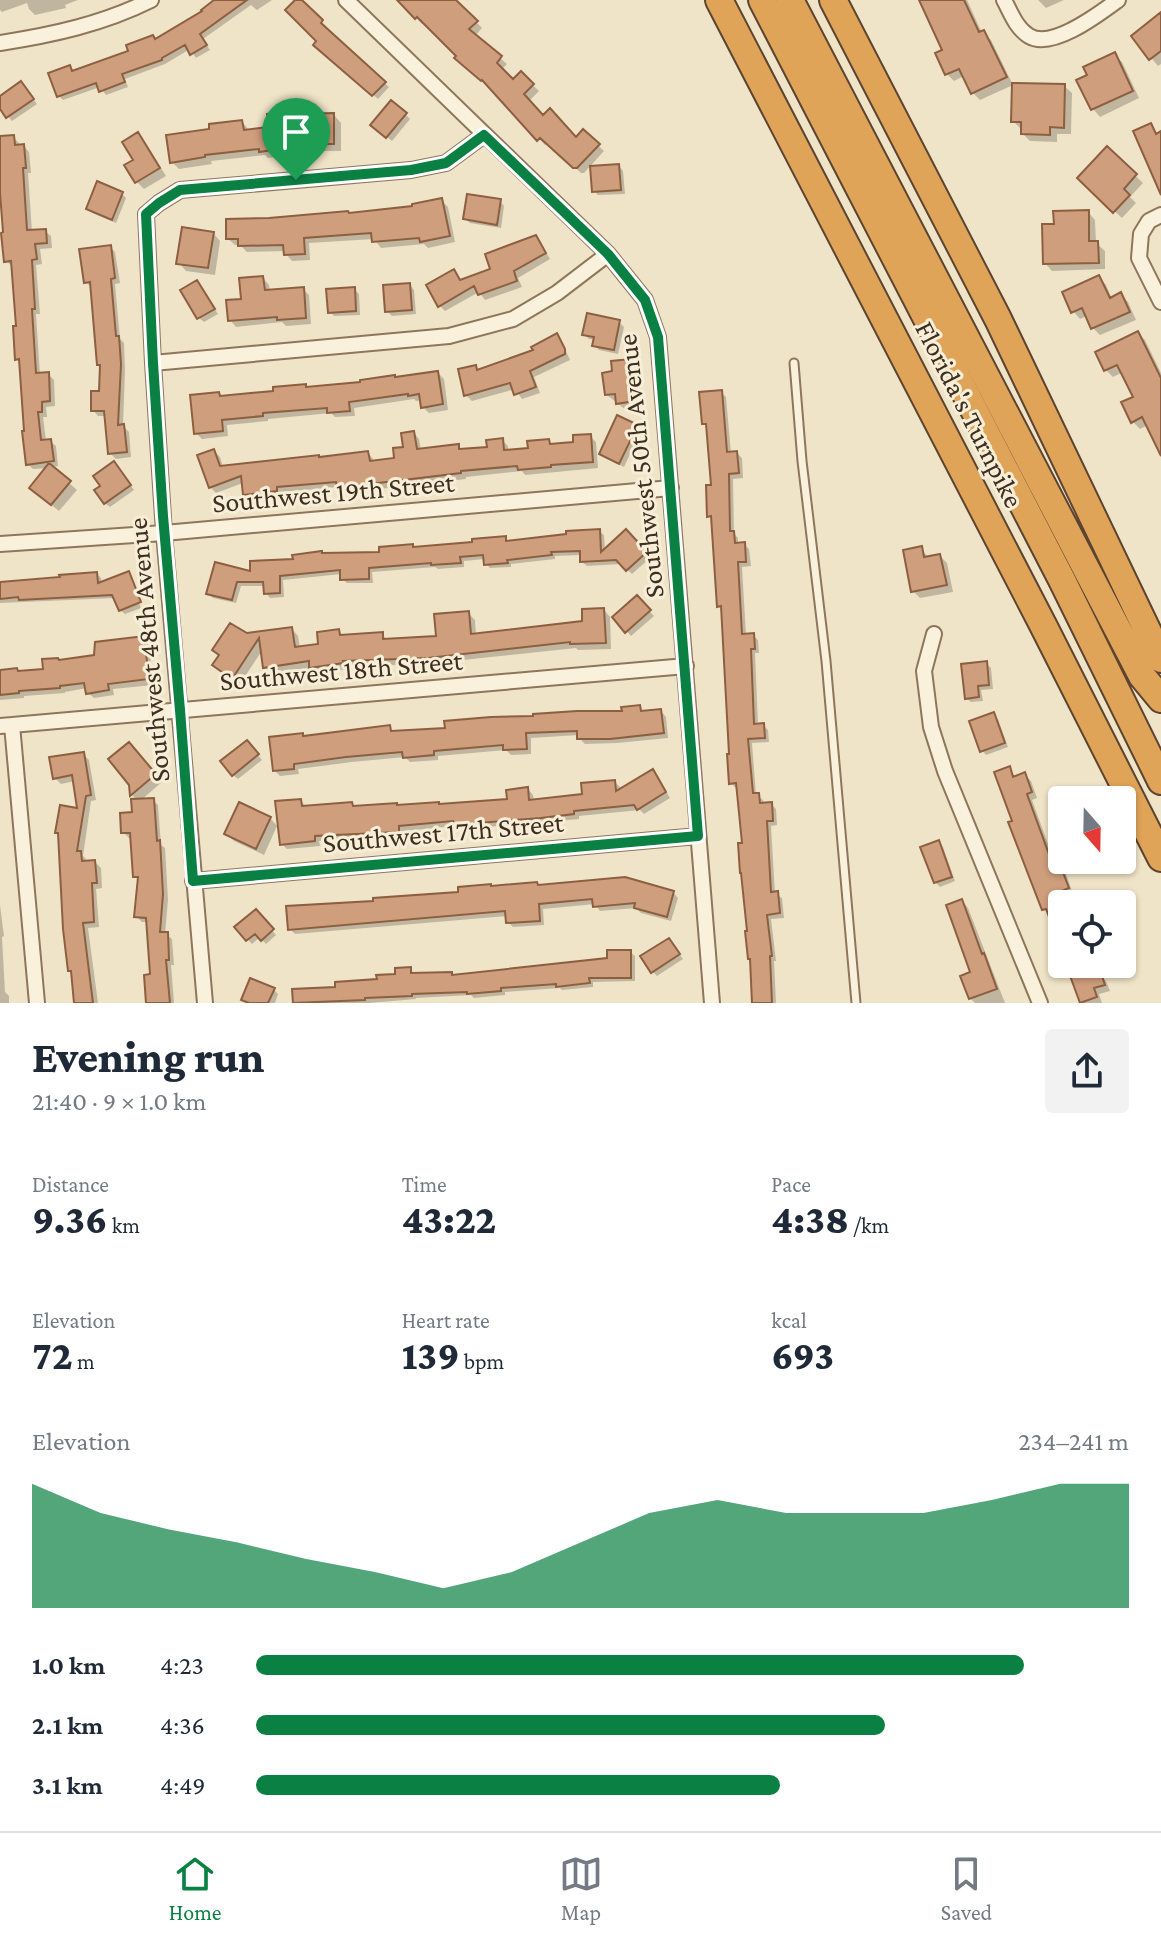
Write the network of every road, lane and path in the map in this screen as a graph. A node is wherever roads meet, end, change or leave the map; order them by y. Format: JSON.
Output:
{"nodes":[{"id":1,"x":151,"y":0,"type":"edge"},
{"id":2,"x":346,"y":0,"type":"edge"},
{"id":3,"x":719,"y":0,"type":"edge"},
{"id":4,"x":762,"y":0,"type":"edge"},
{"id":5,"x":790,"y":0,"type":"edge"},
{"id":6,"x":833,"y":0,"type":"edge"},
{"id":7,"x":1004,"y":0,"type":"edge"},
{"id":8,"x":1118,"y":0,"type":"edge"},
{"id":9,"x":0,"y":43,"type":"edge"},
{"id":10,"x":484,"y":135,"type":"junction"},
{"id":11,"x":1161,"y":215,"type":"edge"},
{"id":12,"x":608,"y":254,"type":"junction"},
{"id":13,"x":1161,"y":302,"type":"edge"},
{"id":14,"x":153,"y":363,"type":"junction"},
{"id":15,"x":794,"y":363,"type":"dead end"},
{"id":16,"x":671,"y":488,"type":"junction"},
{"id":17,"x":164,"y":533,"type":"junction"},
{"id":18,"x":0,"y":544,"type":"edge"},
{"id":19,"x":934,"y":634,"type":"dead end"},
{"id":20,"x":1161,"y":659,"type":"edge"},
{"id":21,"x":686,"y":666,"type":"junction"},
{"id":22,"x":1161,"y":699,"type":"edge"},
{"id":23,"x":180,"y":710,"type":"junction"},
{"id":24,"x":6,"y":726,"type":"edge"},
{"id":25,"x":1161,"y":781,"type":"edge"},
{"id":26,"x":698,"y":836,"type":"junction"},
{"id":27,"x":1161,"y":858,"type":"edge"},
{"id":28,"x":193,"y":881,"type":"junction"},
{"id":29,"x":37,"y":1003,"type":"edge"},
{"id":30,"x":205,"y":1003,"type":"edge"},
{"id":31,"x":712,"y":1003,"type":"edge"},
{"id":32,"x":856,"y":1003,"type":"edge"},
{"id":33,"x":1040,"y":1003,"type":"edge"}],
"edges":[{"from":1,"to":9,"type":"street"},
{"from":2,"to":10,"type":"street","name":"Southwest 50th Avenue"},
{"from":3,"to":27,"type":"highway","name":"Florida's Turnpike"},
{"from":4,"to":25,"type":"highway"},
{"from":5,"to":22,"type":"highway"},
{"from":6,"to":20,"type":"highway"},
{"from":7,"to":8,"type":"street"},
{"from":10,"to":12,"type":"street","name":"Southwest 50th Avenue"},
{"from":10,"to":14,"type":"street","name":"Southwest 48th Avenue"},
{"from":11,"to":13,"type":"street"},
{"from":12,"to":14,"type":"street"},
{"from":12,"to":16,"type":"street","name":"Southwest 50th Avenue"},
{"from":14,"to":17,"type":"street","name":"Southwest 48th Avenue"},
{"from":15,"to":32,"type":"lane"},
{"from":16,"to":17,"type":"street","name":"Southwest 19th Street"},
{"from":16,"to":21,"type":"street","name":"Southwest 50th Avenue"},
{"from":17,"to":18,"type":"street","name":"Southwest 19th Street"},
{"from":17,"to":23,"type":"street","name":"Southwest 48th Avenue"},
{"from":19,"to":33,"type":"street"},
{"from":21,"to":23,"type":"street","name":"Southwest 18th Street"},
{"from":21,"to":26,"type":"street","name":"Southwest 50th Avenue"},
{"from":23,"to":24,"type":"street","name":"Southwest 18th Street"},
{"from":23,"to":28,"type":"street","name":"Southwest 48th Avenue"},
{"from":24,"to":29,"type":"street"},
{"from":26,"to":28,"type":"street","name":"Southwest 17th Street"},
{"from":26,"to":31,"type":"street","name":"Southwest 50th Avenue"},
{"from":28,"to":30,"type":"street","name":"Southwest 48th Avenue"}]}
